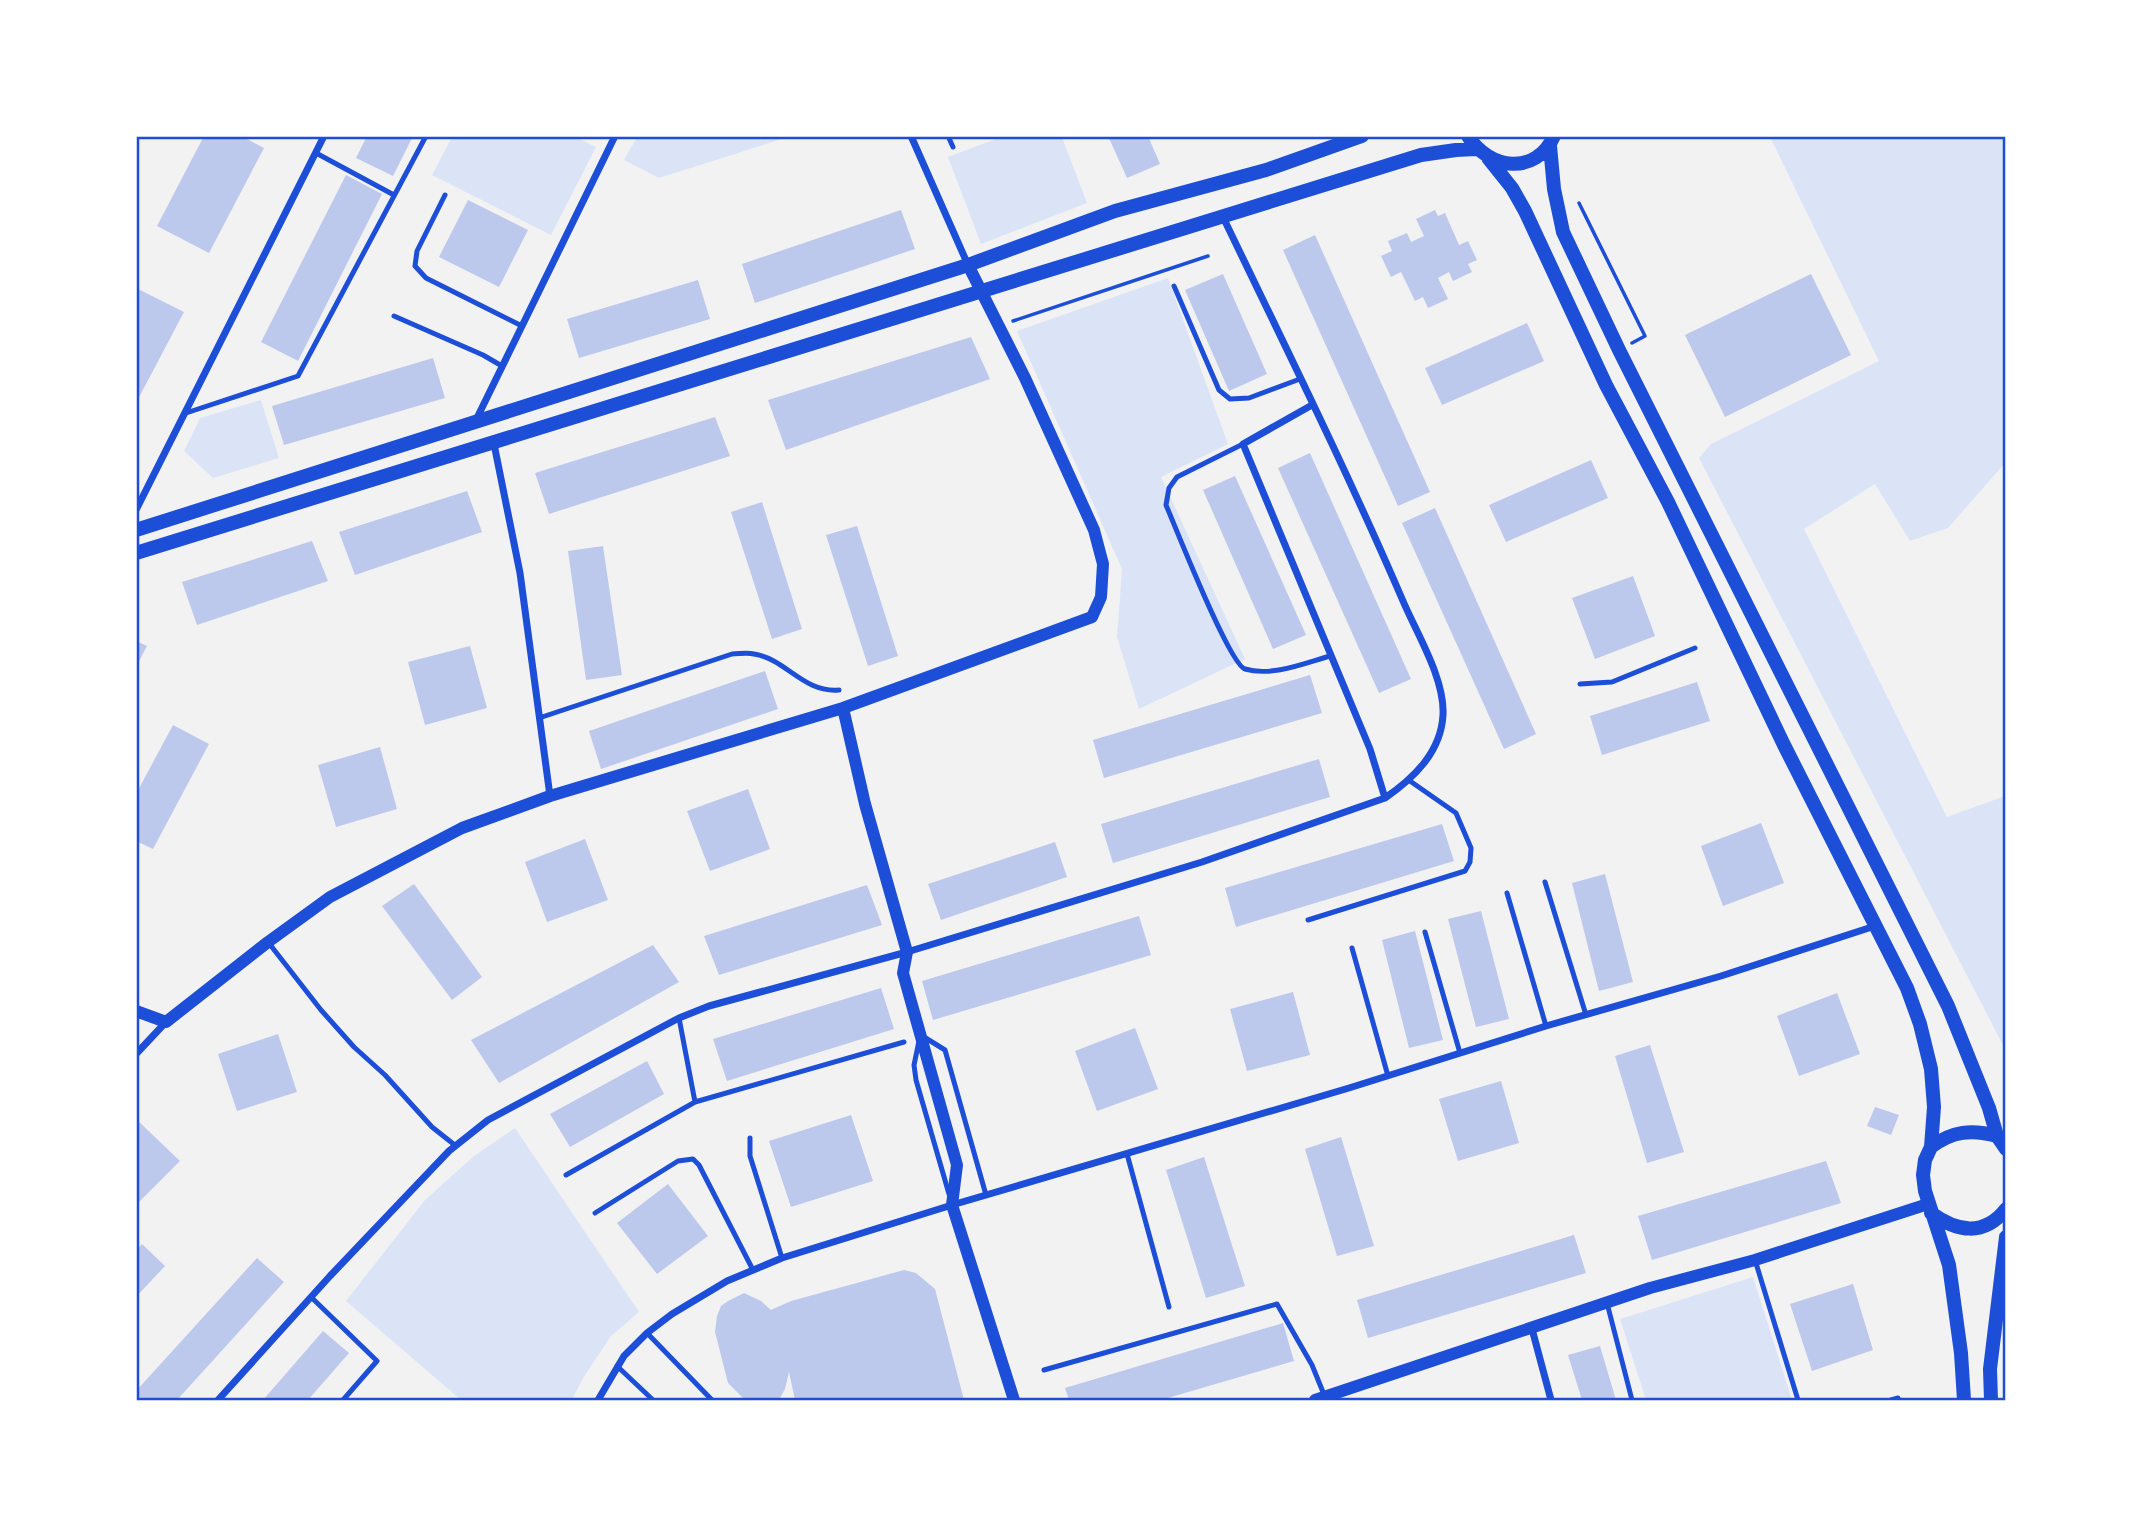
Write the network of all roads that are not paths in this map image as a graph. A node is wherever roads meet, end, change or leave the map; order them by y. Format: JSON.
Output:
{"nodes":[{"id":1,"x":324,"y":136,"type":"edge"},
{"id":2,"x":426,"y":136,"type":"edge"},
{"id":3,"x":615,"y":136,"type":"edge"},
{"id":4,"x":911,"y":136,"type":"edge"},
{"id":5,"x":948,"y":136,"type":"edge"},
{"id":6,"x":1362,"y":136,"type":"edge"},
{"id":7,"x":1554,"y":140,"type":"edge"},
{"id":8,"x":953,"y":147,"type":"dead end"},
{"id":9,"x":1477,"y":148,"type":"edge"},
{"id":10,"x":316,"y":153,"type":"junction"},
{"id":11,"x":394,"y":195,"type":"junction"},
{"id":12,"x":445,"y":195,"type":"dead end"},
{"id":13,"x":1223,"y":216,"type":"junction"},
{"id":14,"x":968,"y":265,"type":"junction"},
{"id":15,"x":1174,"y":286,"type":"dead end"},
{"id":16,"x":981,"y":291,"type":"junction"},
{"id":17,"x":394,"y":316,"type":"dead end"},
{"id":18,"x":522,"y":326,"type":"junction"},
{"id":19,"x":502,"y":366,"type":"junction"},
{"id":20,"x":1300,"y":379,"type":"junction"},
{"id":21,"x":1312,"y":405,"type":"junction"},
{"id":22,"x":187,"y":413,"type":"junction"},
{"id":23,"x":474,"y":423,"type":"junction"},
{"id":24,"x":494,"y":444,"type":"junction"},
{"id":25,"x":1244,"y":444,"type":"junction"},
{"id":26,"x":136,"y":510,"type":"edge"},
{"id":27,"x":136,"y":530,"type":"edge"},
{"id":28,"x":136,"y":553,"type":"edge"},
{"id":29,"x":1695,"y":648,"type":"dead end"},
{"id":30,"x":1330,"y":656,"type":"junction"},
{"id":31,"x":1580,"y":684,"type":"dead end"},
{"id":32,"x":839,"y":690,"type":"dead end"},
{"id":33,"x":844,"y":708,"type":"junction"},
{"id":34,"x":539,"y":718,"type":"junction"},
{"id":35,"x":1410,"y":781,"type":"junction"},
{"id":36,"x":550,"y":796,"type":"junction"},
{"id":37,"x":1385,"y":798,"type":"junction"},
{"id":38,"x":1545,"y":882,"type":"dead end"},
{"id":39,"x":1507,"y":893,"type":"dead end"},
{"id":40,"x":1308,"y":920,"type":"dead end"},
{"id":41,"x":1876,"y":926,"type":"junction"},
{"id":42,"x":1426,"y":932,"type":"dead end"},
{"id":43,"x":268,"y":942,"type":"junction"},
{"id":44,"x":1352,"y":948,"type":"dead end"},
{"id":45,"x":907,"y":952,"type":"junction"},
{"id":46,"x":136,"y":1011,"type":"edge"},
{"id":47,"x":1586,"y":1014,"type":"junction"},
{"id":48,"x":679,"y":1018,"type":"junction"},
{"id":49,"x":166,"y":1022,"type":"junction"},
{"id":50,"x":1546,"y":1026,"type":"junction"},
{"id":51,"x":920,"y":1035,"type":"junction"},
{"id":52,"x":904,"y":1042,"type":"dead end"},
{"id":53,"x":1460,"y":1053,"type":"junction"},
{"id":54,"x":136,"y":1054,"type":"edge"},
{"id":55,"x":1388,"y":1076,"type":"junction"},
{"id":56,"x":695,"y":1102,"type":"junction"},
{"id":57,"x":2001,"y":1133,"type":"edge"},
{"id":58,"x":750,"y":1138,"type":"dead end"},
{"id":59,"x":456,"y":1146,"type":"junction"},
{"id":60,"x":2006,"y":1149,"type":"edge"},
{"id":61,"x":1928,"y":1153,"type":"junction"},
{"id":62,"x":1127,"y":1154,"type":"junction"},
{"id":63,"x":566,"y":1175,"type":"dead end"},
{"id":64,"x":986,"y":1195,"type":"junction"},
{"id":65,"x":952,"y":1205,"type":"junction"},
{"id":66,"x":1929,"y":1208,"type":"junction"},
{"id":67,"x":2006,"y":1209,"type":"edge"},
{"id":68,"x":595,"y":1213,"type":"dead end"},
{"id":69,"x":2006,"y":1237,"type":"edge"},
{"id":70,"x":782,"y":1258,"type":"junction"},
{"id":71,"x":1755,"y":1260,"type":"junction"},
{"id":72,"x":753,"y":1270,"type":"junction"},
{"id":73,"x":311,"y":1297,"type":"junction"},
{"id":74,"x":1607,"y":1303,"type":"junction"},
{"id":75,"x":1169,"y":1307,"type":"dead end"},
{"id":76,"x":1532,"y":1328,"type":"junction"},
{"id":77,"x":1999,"y":1330,"type":"edge"},
{"id":78,"x":647,"y":1333,"type":"junction"},
{"id":79,"x":617,"y":1366,"type":"junction"},
{"id":80,"x":1044,"y":1370,"type":"dead end"},
{"id":81,"x":1898,"y":1398,"type":"dead end"},
{"id":82,"x":1320,"y":1399,"type":"edge"},
{"id":83,"x":218,"y":1401,"type":"edge"},
{"id":84,"x":343,"y":1401,"type":"edge"},
{"id":85,"x":598,"y":1401,"type":"edge"},
{"id":86,"x":653,"y":1401,"type":"edge"},
{"id":87,"x":712,"y":1401,"type":"edge"},
{"id":88,"x":1013,"y":1401,"type":"edge"},
{"id":89,"x":1551,"y":1401,"type":"edge"},
{"id":90,"x":1632,"y":1401,"type":"edge"},
{"id":91,"x":1798,"y":1401,"type":"edge"},
{"id":92,"x":1891,"y":1401,"type":"edge"},
{"id":93,"x":1964,"y":1401,"type":"edge"},
{"id":94,"x":1991,"y":1401,"type":"edge"}],
"edges":[{"from":1,"to":10,"type":"street"},
{"from":2,"to":11,"type":"lane"},
{"from":3,"to":18,"type":"street"},
{"from":4,"to":14,"type":"street"},
{"from":5,"to":8,"type":"lane"},
{"from":6,"to":14,"type":"main road"},
{"from":7,"to":9,"type":"main road"},
{"from":7,"to":57,"type":"main road"},
{"from":9,"to":13,"type":"main road"},
{"from":9,"to":41,"type":"main road"},
{"from":10,"to":11,"type":"lane"},
{"from":10,"to":22,"type":"street"},
{"from":11,"to":22,"type":"lane"},
{"from":12,"to":18,"type":"lane"},
{"from":13,"to":16,"type":"main road"},
{"from":13,"to":20,"type":"street"},
{"from":14,"to":16,"type":"street"},
{"from":14,"to":23,"type":"main road"},
{"from":15,"to":20,"type":"lane"},
{"from":16,"to":24,"type":"main road"},
{"from":16,"to":33,"type":"street"},
{"from":17,"to":19,"type":"lane"},
{"from":18,"to":19,"type":"street"},
{"from":19,"to":23,"type":"street"},
{"from":20,"to":21,"type":"street"},
{"from":21,"to":25,"type":"street"},
{"from":21,"to":35,"type":"street"},
{"from":22,"to":26,"type":"street"},
{"from":23,"to":27,"type":"main road"},
{"from":24,"to":28,"type":"main road"},
{"from":24,"to":34,"type":"street"},
{"from":25,"to":30,"type":"street"},
{"from":25,"to":30,"type":"lane"},
{"from":29,"to":31,"type":"lane"},
{"from":30,"to":37,"type":"street"},
{"from":32,"to":34,"type":"lane"},
{"from":33,"to":36,"type":"street"},
{"from":33,"to":45,"type":"street"},
{"from":34,"to":36,"type":"street"},
{"from":35,"to":37,"type":"street"},
{"from":35,"to":40,"type":"lane"},
{"from":36,"to":43,"type":"street"},
{"from":37,"to":45,"type":"street"},
{"from":38,"to":47,"type":"lane"},
{"from":39,"to":50,"type":"lane"},
{"from":41,"to":47,"type":"street"},
{"from":41,"to":61,"type":"main road"},
{"from":42,"to":53,"type":"lane"},
{"from":43,"to":49,"type":"street"},
{"from":43,"to":59,"type":"lane"},
{"from":44,"to":55,"type":"lane"},
{"from":45,"to":48,"type":"street"},
{"from":45,"to":51,"type":"street"},
{"from":46,"to":49,"type":"street"},
{"from":47,"to":50,"type":"street"},
{"from":48,"to":56,"type":"lane"},
{"from":48,"to":59,"type":"street"},
{"from":49,"to":54,"type":"street"},
{"from":50,"to":53,"type":"street"},
{"from":51,"to":64,"type":"lane"},
{"from":51,"to":65,"type":"street"},
{"from":52,"to":56,"type":"lane"},
{"from":53,"to":55,"type":"street"},
{"from":55,"to":62,"type":"street"},
{"from":56,"to":63,"type":"lane"},
{"from":57,"to":60,"type":"main road"},
{"from":57,"to":61,"type":"main road"},
{"from":58,"to":70,"type":"lane"},
{"from":59,"to":73,"type":"street"},
{"from":61,"to":66,"type":"main road"},
{"from":62,"to":64,"type":"street"},
{"from":62,"to":75,"type":"lane"},
{"from":64,"to":65,"type":"street"},
{"from":65,"to":70,"type":"street"},
{"from":65,"to":88,"type":"street"},
{"from":66,"to":67,"type":"main road"},
{"from":66,"to":71,"type":"street"},
{"from":66,"to":93,"type":"main road"},
{"from":68,"to":72,"type":"lane"},
{"from":69,"to":77,"type":"main road"},
{"from":70,"to":72,"type":"street"},
{"from":71,"to":74,"type":"street"},
{"from":71,"to":91,"type":"lane"},
{"from":72,"to":78,"type":"street"},
{"from":73,"to":83,"type":"street"},
{"from":73,"to":84,"type":"lane"},
{"from":74,"to":76,"type":"street"},
{"from":74,"to":90,"type":"lane"},
{"from":76,"to":82,"type":"street"},
{"from":76,"to":89,"type":"street"},
{"from":77,"to":94,"type":"main road"},
{"from":78,"to":79,"type":"street"},
{"from":78,"to":87,"type":"lane"},
{"from":79,"to":85,"type":"street"},
{"from":79,"to":86,"type":"lane"},
{"from":80,"to":82,"type":"lane"},
{"from":81,"to":92,"type":"lane"}]}
